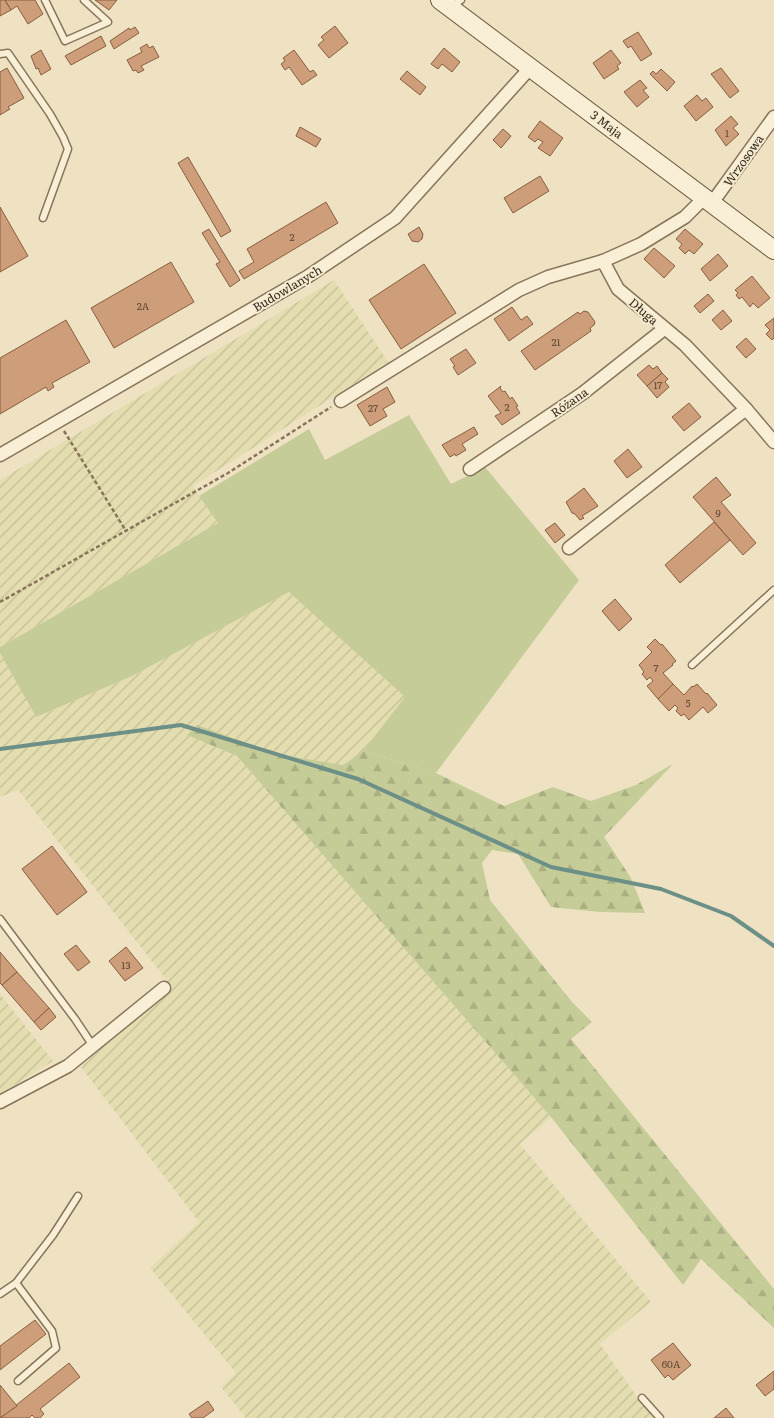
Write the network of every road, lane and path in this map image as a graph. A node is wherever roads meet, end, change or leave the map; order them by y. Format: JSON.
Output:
{"nodes":[{"id":1,"x":45,"y":0,"type":"edge"},
{"id":2,"x":84,"y":0,"type":"edge"},
{"id":3,"x":451,"y":3,"type":"edge"},
{"id":4,"x":0,"y":54,"type":"edge"},
{"id":5,"x":531,"y":67,"type":"junction"},
{"id":6,"x":774,"y":117,"type":"edge"},
{"id":7,"x":708,"y":200,"type":"junction"},
{"id":8,"x":43,"y":218,"type":"dead end"},
{"id":9,"x":774,"y":250,"type":"edge"},
{"id":10,"x":603,"y":261,"type":"junction"},
{"id":11,"x":664,"y":329,"type":"junction"},
{"id":12,"x":341,"y":401,"type":"joint"},
{"id":13,"x":746,"y":409,"type":"junction"},
{"id":14,"x":58,"y":421,"type":"junction"},
{"id":15,"x":774,"y":442,"type":"edge"},
{"id":16,"x":0,"y":455,"type":"edge"},
{"id":17,"x":470,"y":469,"type":"dead end"},
{"id":18,"x":126,"y":531,"type":"junction"},
{"id":19,"x":569,"y":548,"type":"dead end"},
{"id":20,"x":774,"y":590,"type":"edge"},
{"id":21,"x":0,"y":602,"type":"edge"},
{"id":22,"x":692,"y":664,"type":"dead end"},
{"id":23,"x":0,"y":919,"type":"edge"},
{"id":24,"x":164,"y":988,"type":"dead end"},
{"id":25,"x":93,"y":1046,"type":"junction"},
{"id":26,"x":0,"y":1102,"type":"edge"},
{"id":27,"x":78,"y":1196,"type":"dead end"},
{"id":28,"x":16,"y":1283,"type":"junction"},
{"id":29,"x":0,"y":1294,"type":"edge"},
{"id":30,"x":18,"y":1381,"type":"dead end"},
{"id":31,"x":642,"y":1398,"type":"dead end"},
{"id":32,"x":660,"y":1418,"type":"edge"}],
"edges":[{"from":1,"to":2,"type":"lane"},
{"from":3,"to":5,"type":"street","name":"3 Maja"},
{"from":4,"to":8,"type":"lane"},
{"from":5,"to":7,"type":"street","name":"3 Maja"},
{"from":5,"to":14,"type":"street","name":"Budowlanych"},
{"from":6,"to":7,"type":"street","name":"Wrzosowa"},
{"from":7,"to":9,"type":"street","name":"3 Maja"},
{"from":7,"to":10,"type":"street"},
{"from":10,"to":11,"type":"street","name":"Długa"},
{"from":10,"to":12,"type":"street"},
{"from":11,"to":13,"type":"street","name":"Długa"},
{"from":11,"to":17,"type":"street","name":"Różana"},
{"from":12,"to":18,"type":"path"},
{"from":13,"to":15,"type":"street","name":"Długa"},
{"from":13,"to":19,"type":"street"},
{"from":14,"to":16,"type":"street","name":"Budowlanych"},
{"from":14,"to":18,"type":"path"},
{"from":18,"to":21,"type":"path"},
{"from":20,"to":22,"type":"lane"},
{"from":23,"to":25,"type":"lane"},
{"from":24,"to":25,"type":"street"},
{"from":25,"to":26,"type":"street"},
{"from":27,"to":28,"type":"lane"},
{"from":28,"to":29,"type":"lane"},
{"from":28,"to":30,"type":"lane"},
{"from":31,"to":32,"type":"lane"}]}
